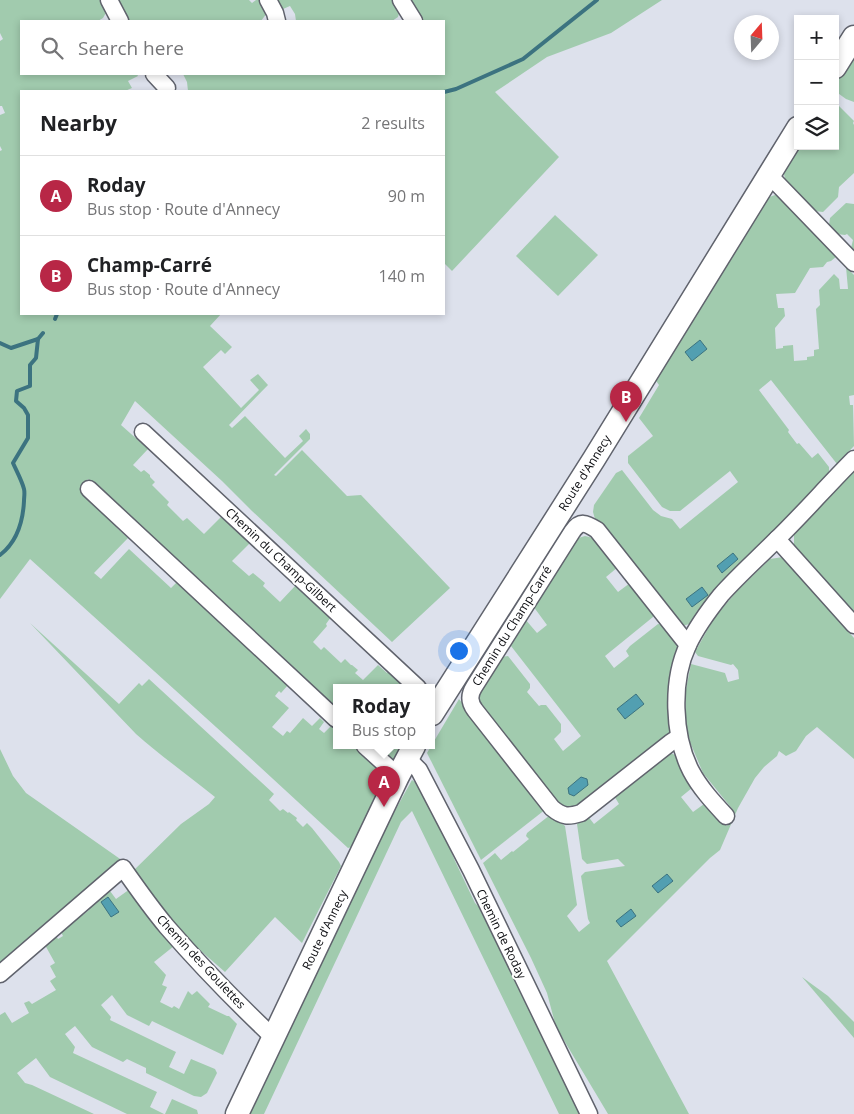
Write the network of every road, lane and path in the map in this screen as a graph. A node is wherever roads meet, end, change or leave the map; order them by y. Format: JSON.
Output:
{"nodes":[{"id":1,"x":109,"y":0,"type":"edge"},
{"id":2,"x":268,"y":0,"type":"edge"},
{"id":3,"x":400,"y":0,"type":"edge"},
{"id":4,"x":119,"y":20,"type":"edge"},
{"id":5,"x":277,"y":20,"type":"edge"},
{"id":6,"x":413,"y":20,"type":"edge"},
{"id":7,"x":854,"y":37,"type":"edge"},
{"id":8,"x":839,"y":61,"type":"edge"},
{"id":9,"x":155,"y":75,"type":"edge"},
{"id":10,"x":167,"y":88,"type":"dead end"},
{"id":11,"x":794,"y":134,"type":"edge"},
{"id":12,"x":769,"y":174,"type":"junction"},
{"id":13,"x":854,"y":262,"type":"edge"},
{"id":14,"x":144,"y":432,"type":"dead end"},
{"id":15,"x":854,"y":459,"type":"edge"},
{"id":16,"x":89,"y":489,"type":"dead end"},
{"id":17,"x":777,"y":539,"type":"junction"},
{"id":18,"x":854,"y":625,"type":"edge"},
{"id":19,"x":688,"y":645,"type":"junction"},
{"id":20,"x":414,"y":684,"type":"edge"},
{"id":21,"x":435,"y":703,"type":"edge"},
{"id":22,"x":333,"y":716,"type":"edge"},
{"id":23,"x":679,"y":737,"type":"junction"},
{"id":24,"x":374,"y":749,"type":"edge"},
{"id":25,"x":407,"y":760,"type":"edge"},
{"id":26,"x":726,"y":816,"type":"dead end"},
{"id":27,"x":0,"y":974,"type":"edge"},
{"id":28,"x":274,"y":1037,"type":"junction"},
{"id":29,"x":237,"y":1114,"type":"edge"},
{"id":30,"x":589,"y":1114,"type":"edge"}],
"edges":[{"from":1,"to":4,"type":"street"},
{"from":2,"to":5,"type":"street"},
{"from":3,"to":6,"type":"street"},
{"from":7,"to":8,"type":"main road"},
{"from":9,"to":10,"type":"street"},
{"from":11,"to":12,"type":"main road","name":"Route d'Annecy"},
{"from":12,"to":13,"type":"street"},
{"from":12,"to":21,"type":"main road","name":"Route d'Annecy"},
{"from":14,"to":20,"type":"street","name":"Chemin du Champ-Gilbert"},
{"from":15,"to":17,"type":"street"},
{"from":16,"to":22,"type":"street"},
{"from":17,"to":18,"type":"street"},
{"from":17,"to":19,"type":"street"},
{"from":19,"to":23,"type":"street"},
{"from":19,"to":23,"type":"street","name":"Chemin du Champ-Carré"},
{"from":23,"to":26,"type":"street"},
{"from":24,"to":25,"type":"street","name":"Chemin de Roday"},
{"from":25,"to":28,"type":"main road","name":"Route d'Annecy"},
{"from":25,"to":30,"type":"street","name":"Chemin de Roday"},
{"from":27,"to":28,"type":"street","name":"Chemin des Goulettes"},
{"from":28,"to":29,"type":"main road","name":"Route d'Annecy"}]}
